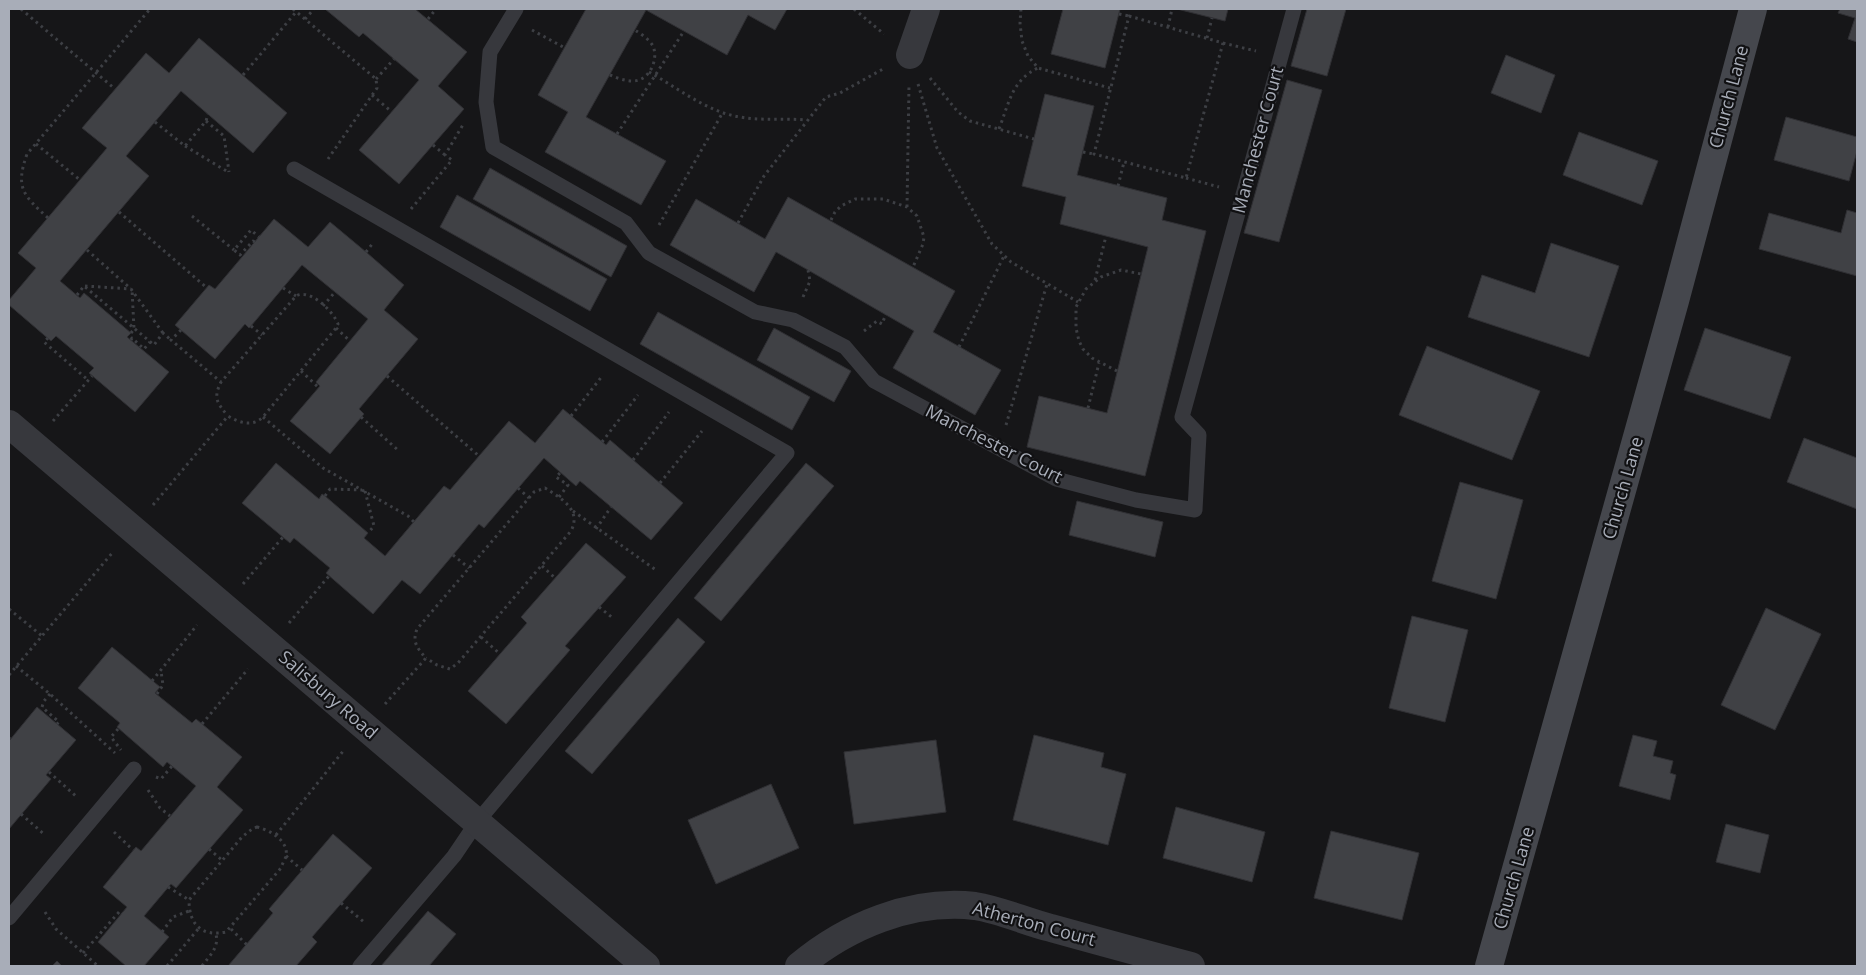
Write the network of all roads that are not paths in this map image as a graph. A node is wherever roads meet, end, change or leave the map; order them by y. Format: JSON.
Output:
{"nodes":[{"id":1,"x":926,"y":9,"type":"edge"},
{"id":2,"x":1294,"y":9,"type":"edge"},
{"id":3,"x":1753,"y":9,"type":"edge"},
{"id":4,"x":513,"y":13,"type":"edge"},
{"id":5,"x":910,"y":55,"type":"road end"},
{"id":6,"x":294,"y":169,"type":"dead end"},
{"id":7,"x":16,"y":432,"type":"edge"},
{"id":8,"x":134,"y":769,"type":"road end"},
{"id":9,"x":477,"y":822,"type":"junction"},
{"id":10,"x":9,"y":918,"type":"edge"},
{"id":11,"x":360,"y":966,"type":"edge"},
{"id":12,"x":646,"y":966,"type":"edge"},
{"id":13,"x":799,"y":966,"type":"edge"},
{"id":14,"x":1191,"y":966,"type":"edge"},
{"id":15,"x":1489,"y":966,"type":"edge"}],
"edges":[{"from":1,"to":5,"type":"street"},
{"from":2,"to":4,"type":"lane","name":"Manchester Court"},
{"from":3,"to":15,"type":"street","name":"Church Lane"},
{"from":6,"to":9,"type":"lane"},
{"from":7,"to":9,"type":"street","name":"Salisbury Road"},
{"from":8,"to":10,"type":"lane"},
{"from":9,"to":11,"type":"lane"},
{"from":9,"to":12,"type":"street","name":"Salisbury Road"},
{"from":13,"to":14,"type":"street","name":"Atherton Court"}]}
